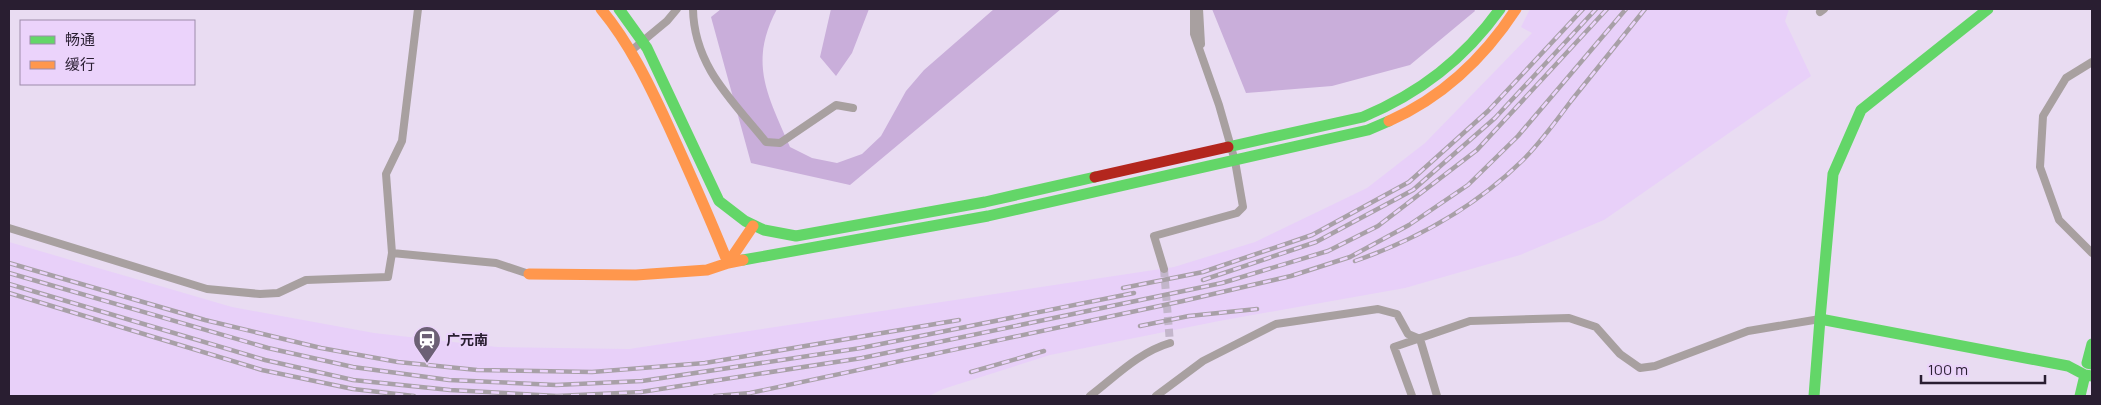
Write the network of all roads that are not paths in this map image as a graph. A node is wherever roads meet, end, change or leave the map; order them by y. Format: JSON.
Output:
{"nodes":[{"id":1,"x":418,"y":9,"type":"edge"},
{"id":2,"x":601,"y":9,"type":"edge"},
{"id":3,"x":619,"y":9,"type":"edge"},
{"id":4,"x":676,"y":9,"type":"edge"},
{"id":5,"x":693,"y":9,"type":"edge"},
{"id":6,"x":1194,"y":9,"type":"edge"},
{"id":7,"x":1200,"y":9,"type":"edge"},
{"id":8,"x":1500,"y":9,"type":"edge"},
{"id":9,"x":1516,"y":9,"type":"edge"},
{"id":10,"x":1988,"y":9,"type":"edge"},
{"id":11,"x":642,"y":41,"type":"junction"},
{"id":12,"x":632,"y":50,"type":"junction"},
{"id":13,"x":1204,"y":59,"type":"junction"},
{"id":14,"x":2092,"y":62,"type":"edge"},
{"id":15,"x":853,"y":108,"type":"dead end"},
{"id":16,"x":1231,"y":148,"type":"junction"},
{"id":17,"x":1235,"y":161,"type":"junction"},
{"id":18,"x":752,"y":226,"type":"junction"},
{"id":19,"x":9,"y":228,"type":"edge"},
{"id":20,"x":392,"y":253,"type":"junction"},
{"id":21,"x":2092,"y":253,"type":"edge"},
{"id":22,"x":728,"y":263,"type":"junction"},
{"id":23,"x":1164,"y":270,"type":"tunnel mouth"},
{"id":24,"x":529,"y":274,"type":"joint"},
{"id":25,"x":1820,"y":318,"type":"junction"},
{"id":26,"x":1420,"y":339,"type":"junction"},
{"id":27,"x":1170,"y":344,"type":"dead end"},
{"id":28,"x":2092,"y":344,"type":"edge"},
{"id":29,"x":2090,"y":363,"type":"edge"},
{"id":30,"x":2068,"y":366,"type":"junction"},
{"id":31,"x":2089,"y":376,"type":"edge"},
{"id":32,"x":1090,"y":396,"type":"edge"},
{"id":33,"x":1156,"y":396,"type":"edge"},
{"id":34,"x":1412,"y":396,"type":"edge"},
{"id":35,"x":1437,"y":396,"type":"edge"},
{"id":36,"x":1814,"y":396,"type":"edge"},
{"id":37,"x":2080,"y":396,"type":"edge"}],
"edges":[{"from":1,"to":20,"type":"street"},
{"from":2,"to":12,"type":"main road"},
{"from":3,"to":11,"type":"main road"},
{"from":4,"to":11,"type":"street"},
{"from":5,"to":15,"type":"street"},
{"from":6,"to":13,"type":"street"},
{"from":7,"to":13,"type":"street"},
{"from":8,"to":16,"type":"main road"},
{"from":9,"to":17,"type":"main road"},
{"from":10,"to":25,"type":"main road"},
{"from":11,"to":12,"type":"street"},
{"from":11,"to":18,"type":"main road"},
{"from":12,"to":22,"type":"main road"},
{"from":13,"to":16,"type":"street"},
{"from":14,"to":21,"type":"street"},
{"from":16,"to":17,"type":"street"},
{"from":16,"to":18,"type":"main road"},
{"from":17,"to":22,"type":"main road"},
{"from":17,"to":23,"type":"street"},
{"from":18,"to":22,"type":"main road"},
{"from":19,"to":20,"type":"street"},
{"from":20,"to":24,"type":"street"},
{"from":22,"to":24,"type":"main road"},
{"from":25,"to":26,"type":"street"},
{"from":25,"to":30,"type":"main road"},
{"from":25,"to":36,"type":"main road"},
{"from":26,"to":33,"type":"street"},
{"from":26,"to":34,"type":"street"},
{"from":26,"to":35,"type":"street"},
{"from":27,"to":32,"type":"street"},
{"from":28,"to":29,"type":"main road"},
{"from":29,"to":30,"type":"main road"},
{"from":30,"to":31,"type":"main road"},
{"from":31,"to":37,"type":"main road"}]}
